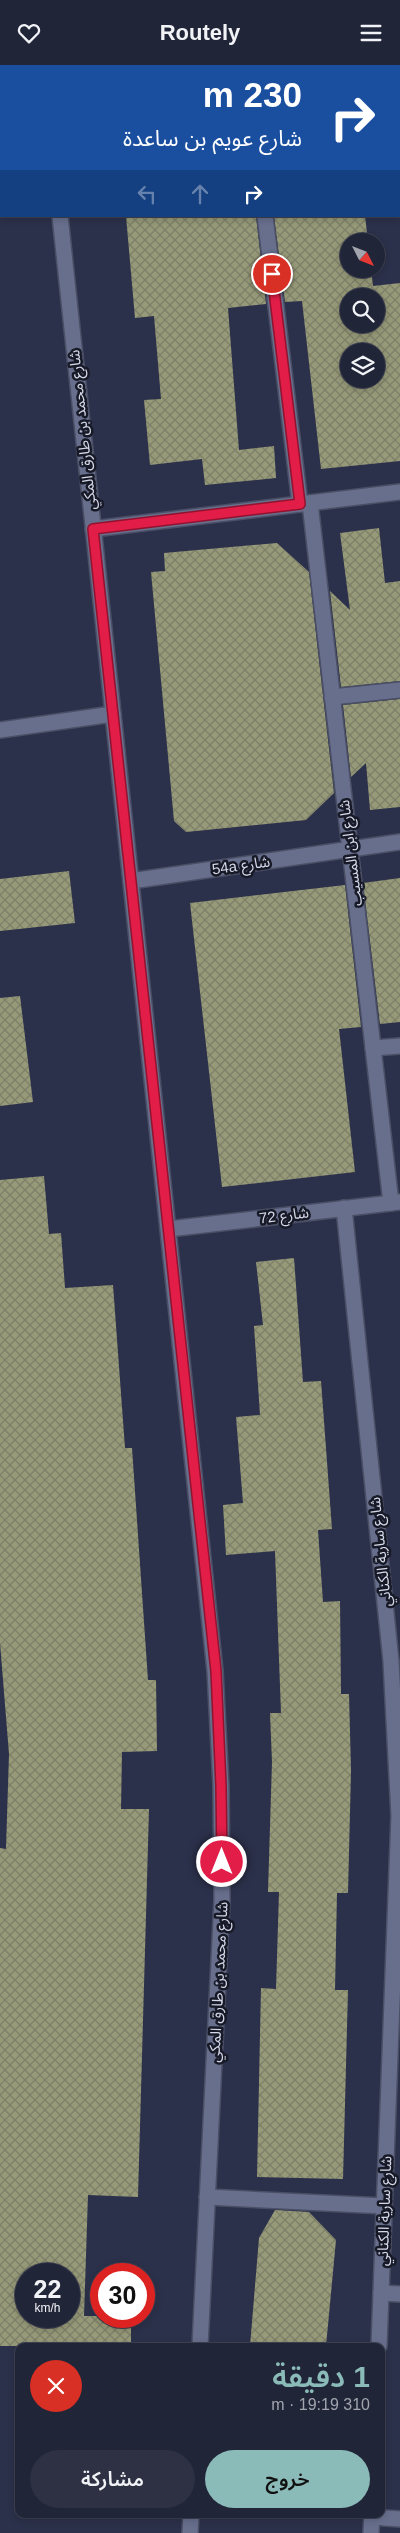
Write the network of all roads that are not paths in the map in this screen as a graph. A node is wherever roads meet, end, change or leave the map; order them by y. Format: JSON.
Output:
{"nodes":[{"id":1,"x":60,"y":217,"type":"edge"},
{"id":2,"x":265,"y":217,"type":"edge"},
{"id":3,"x":400,"y":492,"type":"edge"},
{"id":4,"x":305,"y":503,"type":"junction"},
{"id":5,"x":93,"y":529,"type":"junction"},
{"id":6,"x":400,"y":690,"type":"edge"},
{"id":7,"x":332,"y":697,"type":"junction"},
{"id":8,"x":113,"y":714,"type":"junction"},
{"id":9,"x":0,"y":729,"type":"edge"},
{"id":10,"x":400,"y":843,"type":"edge"},
{"id":11,"x":350,"y":848,"type":"junction"},
{"id":12,"x":131,"y":881,"type":"junction"},
{"id":13,"x":400,"y":1046,"type":"edge"},
{"id":14,"x":373,"y":1048,"type":"junction"},
{"id":15,"x":395,"y":1202,"type":"edge"},
{"id":16,"x":344,"y":1208,"type":"junction"},
{"id":17,"x":169,"y":1229,"type":"junction"},
{"id":18,"x":400,"y":1816,"type":"edge"},
{"id":19,"x":395,"y":2060,"type":"edge"},
{"id":20,"x":207,"y":2197,"type":"junction"},
{"id":21,"x":384,"y":2206,"type":"junction"},
{"id":22,"x":381,"y":2293,"type":"junction"},
{"id":23,"x":400,"y":2293,"type":"edge"},
{"id":24,"x":200,"y":2343,"type":"edge"},
{"id":25,"x":379,"y":2343,"type":"edge"},
{"id":26,"x":385,"y":2517,"type":"edge"},
{"id":27,"x":191,"y":2518,"type":"edge"},
{"id":28,"x":372,"y":2518,"type":"edge"},
{"id":29,"x":400,"y":2519,"type":"edge"},
{"id":30,"x":190,"y":2533,"type":"edge"},
{"id":31,"x":371,"y":2533,"type":"edge"}],
"edges":[{"from":1,"to":5,"type":"street","name":"شارع محمد بن طارق المكي"},
{"from":2,"to":4,"type":"street","name":"شارع ابن المسيب"},
{"from":3,"to":4,"type":"street"},
{"from":4,"to":5,"type":"street"},
{"from":4,"to":7,"type":"street","name":"شارع ابن المسيب"},
{"from":5,"to":8,"type":"street","name":"شارع محمد بن طارق المكي"},
{"from":6,"to":7,"type":"street"},
{"from":7,"to":11,"type":"street","name":"شارع ابن المسيب"},
{"from":8,"to":9,"type":"street"},
{"from":8,"to":12,"type":"street","name":"شارع محمد بن طارق المكي"},
{"from":10,"to":11,"type":"street","name":"54a شارع"},
{"from":11,"to":12,"type":"street","name":"54a شارع"},
{"from":11,"to":14,"type":"street","name":"شارع ابن المسيب"},
{"from":12,"to":17,"type":"street","name":"شارع محمد بن طارق المكي"},
{"from":13,"to":14,"type":"street"},
{"from":14,"to":15,"type":"street","name":"شارع ابن المسيب"},
{"from":15,"to":16,"type":"street","name":"شارع 72"},
{"from":16,"to":17,"type":"street","name":"شارع 72"},
{"from":16,"to":18,"type":"street","name":"شارع سارية الكناني"},
{"from":17,"to":20,"type":"street","name":"شارع محمد بن طارق المكي"},
{"from":18,"to":19,"type":"street","name":"شارع سارية الكناني"},
{"from":19,"to":21,"type":"street","name":"شارع سارية الكناني"},
{"from":20,"to":21,"type":"street"},
{"from":20,"to":24,"type":"street","name":"شارع محمد بن طارق المكي"},
{"from":21,"to":22,"type":"street","name":"شارع سارية الكناني"},
{"from":22,"to":23,"type":"street"},
{"from":22,"to":25,"type":"street","name":"شارع سارية الكناني"},
{"from":26,"to":29,"type":"street"},
{"from":27,"to":30,"type":"street"},
{"from":28,"to":31,"type":"street"}]}
